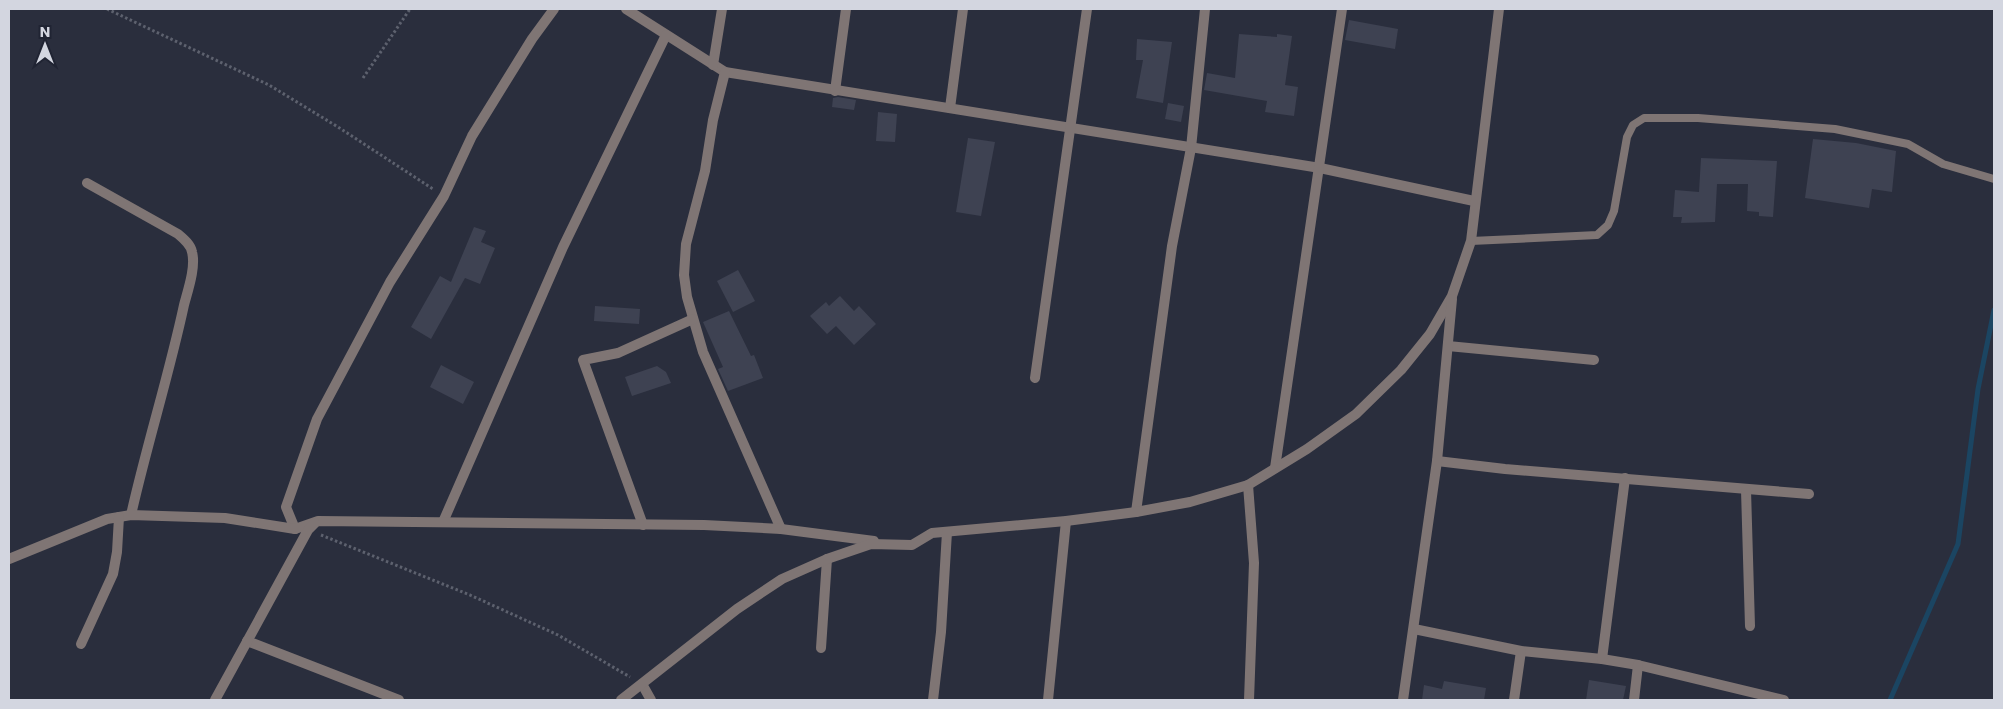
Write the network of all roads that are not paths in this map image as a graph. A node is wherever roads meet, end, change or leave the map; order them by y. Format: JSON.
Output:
{"nodes":[{"id":1,"x":554,"y":9,"type":"edge"},
{"id":2,"x":626,"y":9,"type":"edge"},
{"id":3,"x":722,"y":9,"type":"edge"},
{"id":4,"x":846,"y":9,"type":"edge"},
{"id":5,"x":963,"y":9,"type":"edge"},
{"id":6,"x":1087,"y":9,"type":"edge"},
{"id":7,"x":1205,"y":9,"type":"edge"},
{"id":8,"x":1342,"y":9,"type":"edge"},
{"id":9,"x":1499,"y":9,"type":"edge"},
{"id":10,"x":666,"y":35,"type":"junction"},
{"id":11,"x":713,"y":65,"type":"junction"},
{"id":12,"x":725,"y":72,"type":"junction"},
{"id":13,"x":835,"y":91,"type":"junction"},
{"id":14,"x":950,"y":108,"type":"junction"},
{"id":15,"x":1070,"y":127,"type":"junction"},
{"id":16,"x":1191,"y":148,"type":"junction"},
{"id":17,"x":1320,"y":168,"type":"junction"},
{"id":18,"x":1994,"y":179,"type":"edge"},
{"id":19,"x":87,"y":183,"type":"dead end"},
{"id":20,"x":1474,"y":201,"type":"junction"},
{"id":21,"x":1471,"y":241,"type":"junction"},
{"id":22,"x":1452,"y":296,"type":"junction"},
{"id":23,"x":692,"y":319,"type":"junction"},
{"id":24,"x":1448,"y":346,"type":"junction"},
{"id":25,"x":1594,"y":360,"type":"dead end"},
{"id":26,"x":1035,"y":378,"type":"dead end"},
{"id":27,"x":1437,"y":460,"type":"junction"},
{"id":28,"x":1275,"y":468,"type":"junction"},
{"id":29,"x":1625,"y":478,"type":"junction"},
{"id":30,"x":1248,"y":485,"type":"junction"},
{"id":31,"x":1746,"y":490,"type":"junction"},
{"id":32,"x":1809,"y":494,"type":"dead end"},
{"id":33,"x":1136,"y":512,"type":"junction"},
{"id":34,"x":131,"y":515,"type":"junction"},
{"id":35,"x":119,"y":517,"type":"junction"},
{"id":36,"x":318,"y":521,"type":"junction"},
{"id":37,"x":1066,"y":521,"type":"junction"},
{"id":38,"x":443,"y":522,"type":"junction"},
{"id":39,"x":643,"y":526,"type":"junction"},
{"id":40,"x":295,"y":529,"type":"junction"},
{"id":41,"x":781,"y":529,"type":"junction"},
{"id":42,"x":947,"y":532,"type":"junction"},
{"id":43,"x":912,"y":545,"type":"junction"},
{"id":44,"x":9,"y":559,"type":"edge"},
{"id":45,"x":827,"y":559,"type":"junction"},
{"id":46,"x":1750,"y":626,"type":"dead end"},
{"id":47,"x":1414,"y":629,"type":"junction"},
{"id":48,"x":247,"y":641,"type":"junction"},
{"id":49,"x":81,"y":644,"type":"dead end"},
{"id":50,"x":821,"y":648,"type":"dead end"},
{"id":51,"x":1521,"y":650,"type":"junction"},
{"id":52,"x":1602,"y":658,"type":"junction"},
{"id":53,"x":1638,"y":666,"type":"junction"},
{"id":54,"x":642,"y":684,"type":"junction"},
{"id":55,"x":215,"y":700,"type":"edge"},
{"id":56,"x":399,"y":700,"type":"edge"},
{"id":57,"x":621,"y":700,"type":"edge"},
{"id":58,"x":651,"y":700,"type":"edge"},
{"id":59,"x":933,"y":700,"type":"edge"},
{"id":60,"x":1048,"y":700,"type":"edge"},
{"id":61,"x":1249,"y":700,"type":"edge"},
{"id":62,"x":1403,"y":700,"type":"edge"},
{"id":63,"x":1514,"y":700,"type":"edge"},
{"id":64,"x":1634,"y":700,"type":"edge"},
{"id":65,"x":1784,"y":700,"type":"edge"}],
"edges":[{"from":1,"to":40,"type":"street"},
{"from":2,"to":10,"type":"street"},
{"from":3,"to":11,"type":"street"},
{"from":4,"to":13,"type":"street"},
{"from":5,"to":14,"type":"street"},
{"from":6,"to":15,"type":"street"},
{"from":7,"to":16,"type":"street"},
{"from":8,"to":17,"type":"street"},
{"from":9,"to":20,"type":"street"},
{"from":10,"to":11,"type":"street"},
{"from":10,"to":38,"type":"street"},
{"from":11,"to":12,"type":"street"},
{"from":12,"to":13,"type":"street"},
{"from":12,"to":23,"type":"street"},
{"from":13,"to":14,"type":"street"},
{"from":14,"to":15,"type":"street"},
{"from":15,"to":16,"type":"street"},
{"from":15,"to":26,"type":"street"},
{"from":16,"to":17,"type":"street"},
{"from":16,"to":33,"type":"street"},
{"from":17,"to":20,"type":"street"},
{"from":17,"to":28,"type":"street"},
{"from":18,"to":21,"type":"lane"},
{"from":19,"to":34,"type":"street"},
{"from":20,"to":21,"type":"street"},
{"from":21,"to":22,"type":"street"},
{"from":22,"to":24,"type":"street"},
{"from":22,"to":28,"type":"street"},
{"from":23,"to":39,"type":"street"},
{"from":23,"to":41,"type":"street"},
{"from":24,"to":25,"type":"street"},
{"from":24,"to":27,"type":"street"},
{"from":27,"to":29,"type":"street"},
{"from":27,"to":47,"type":"street"},
{"from":28,"to":30,"type":"street"},
{"from":29,"to":31,"type":"street"},
{"from":29,"to":52,"type":"street"},
{"from":30,"to":33,"type":"street"},
{"from":30,"to":61,"type":"street"},
{"from":31,"to":32,"type":"street"},
{"from":31,"to":46,"type":"street"},
{"from":33,"to":37,"type":"street"},
{"from":34,"to":35,"type":"street"},
{"from":34,"to":40,"type":"street"},
{"from":35,"to":44,"type":"street"},
{"from":35,"to":49,"type":"street"},
{"from":36,"to":38,"type":"street"},
{"from":36,"to":40,"type":"street"},
{"from":36,"to":48,"type":"street"},
{"from":37,"to":42,"type":"street"},
{"from":37,"to":60,"type":"street"},
{"from":38,"to":39,"type":"street"},
{"from":39,"to":41,"type":"street"},
{"from":41,"to":43,"type":"street"},
{"from":42,"to":43,"type":"street"},
{"from":42,"to":59,"type":"street"},
{"from":43,"to":45,"type":"street"},
{"from":45,"to":50,"type":"street"},
{"from":45,"to":54,"type":"street"},
{"from":47,"to":51,"type":"street"},
{"from":47,"to":62,"type":"street"},
{"from":48,"to":55,"type":"street"},
{"from":48,"to":56,"type":"street"},
{"from":51,"to":52,"type":"street"},
{"from":51,"to":63,"type":"street"},
{"from":52,"to":53,"type":"street"},
{"from":53,"to":64,"type":"street"},
{"from":53,"to":65,"type":"street"},
{"from":54,"to":57,"type":"street"},
{"from":54,"to":58,"type":"street"}]}
